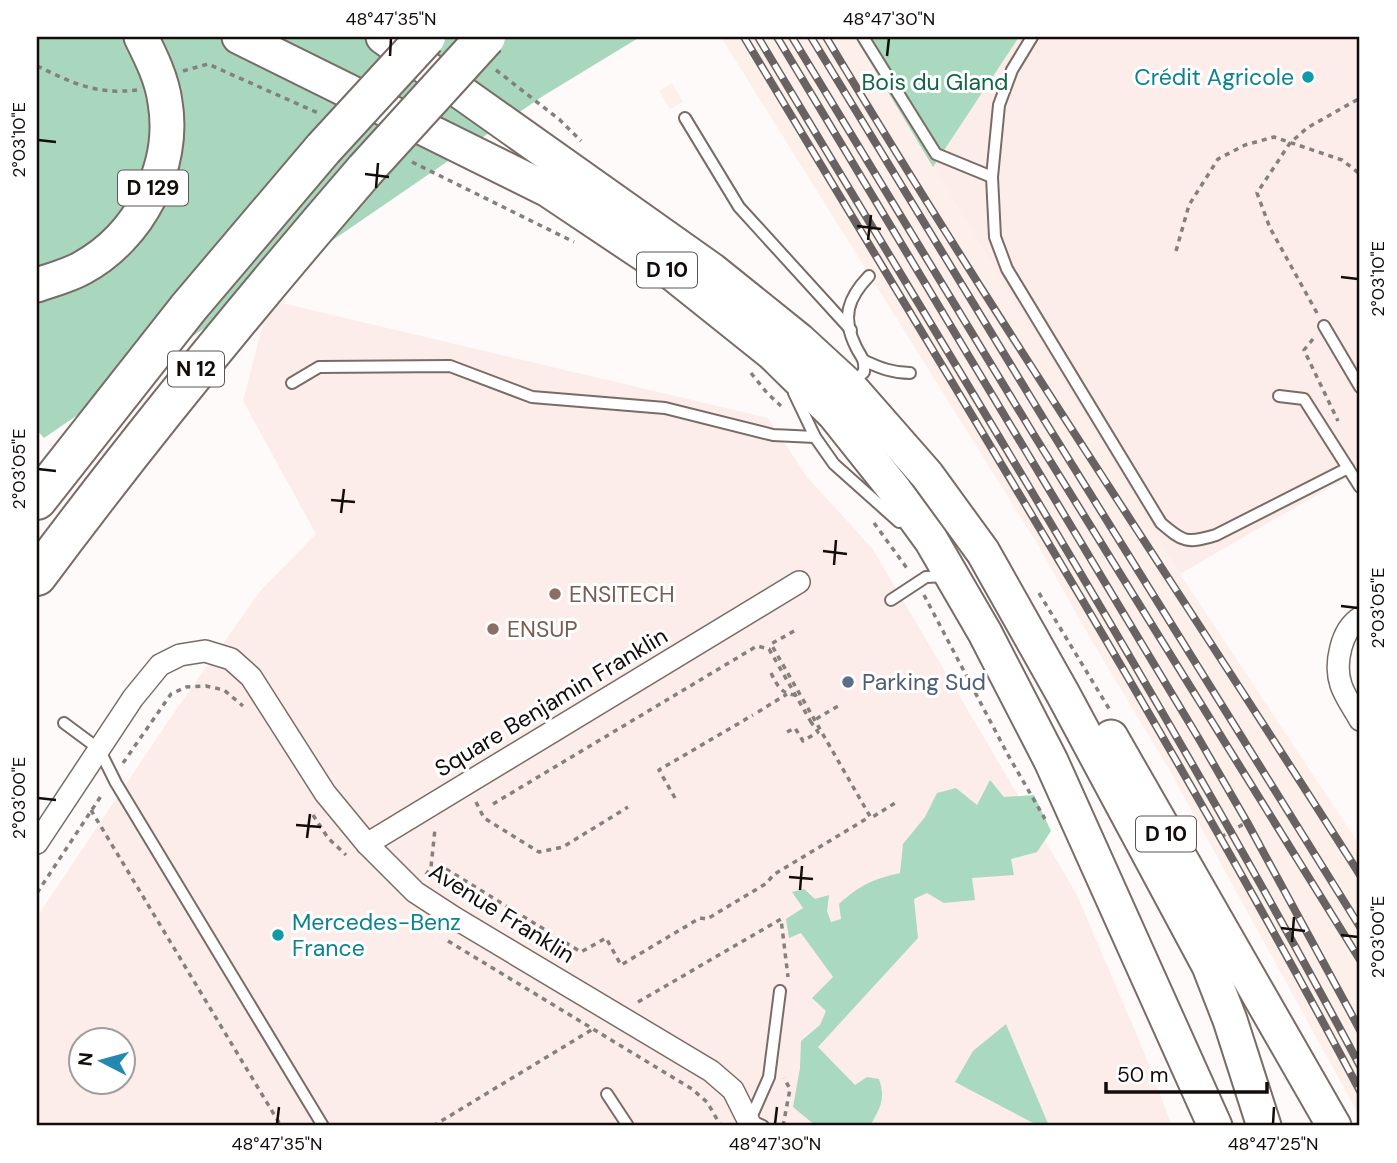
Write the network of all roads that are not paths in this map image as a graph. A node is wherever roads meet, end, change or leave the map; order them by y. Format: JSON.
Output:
{"nodes":[{"id":1,"x":141,"y":37,"type":"edge"},
{"id":2,"x":239,"y":37,"type":"edge"},
{"id":3,"x":383,"y":37,"type":"edge"},
{"id":4,"x":406,"y":37,"type":"edge"},
{"id":5,"x":426,"y":37,"type":"edge"},
{"id":6,"x":486,"y":37,"type":"edge"},
{"id":7,"x":863,"y":37,"type":"edge"},
{"id":8,"x":1032,"y":37,"type":"edge"},
{"id":9,"x":476,"y":104,"type":"junction"},
{"id":10,"x":685,"y":118,"type":"dead end"},
{"id":11,"x":992,"y":177,"type":"junction"},
{"id":12,"x":869,"y":276,"type":"dead end"},
{"id":13,"x":37,"y":285,"type":"edge"},
{"id":14,"x":1324,"y":326,"type":"road end"},
{"id":15,"x":851,"y":330,"type":"junction"},
{"id":16,"x":760,"y":360,"type":"junction"},
{"id":17,"x":857,"y":373,"type":"junction"},
{"id":18,"x":910,"y":373,"type":"dead end"},
{"id":19,"x":292,"y":383,"type":"dead end"},
{"id":20,"x":1360,"y":387,"type":"edge"},
{"id":21,"x":1279,"y":396,"type":"dead end"},
{"id":22,"x":815,"y":437,"type":"junction"},
{"id":23,"x":1356,"y":477,"type":"edge"},
{"id":24,"x":37,"y":500,"type":"edge"},
{"id":25,"x":906,"y":529,"type":"dead end"},
{"id":26,"x":915,"y":538,"type":"dead end"},
{"id":27,"x":983,"y":552,"type":"junction"},
{"id":28,"x":37,"y":576,"type":"edge"},
{"id":29,"x":952,"y":576,"type":"junction"},
{"id":30,"x":799,"y":582,"type":"dead end"},
{"id":31,"x":891,"y":600,"type":"dead end"},
{"id":32,"x":1360,"y":618,"type":"edge"},
{"id":33,"x":1357,"y":715,"type":"edge"},
{"id":34,"x":64,"y":723,"type":"dead end"},
{"id":35,"x":99,"y":748,"type":"junction"},
{"id":36,"x":37,"y":843,"type":"edge"},
{"id":37,"x":367,"y":844,"type":"junction"},
{"id":38,"x":785,"y":990,"type":"road end"},
{"id":39,"x":607,"y":1094,"type":"dead end"},
{"id":40,"x":755,"y":1124,"type":"edge"},
{"id":41,"x":323,"y":1126,"type":"edge"},
{"id":42,"x":628,"y":1126,"type":"edge"},
{"id":43,"x":1215,"y":1126,"type":"edge"},
{"id":44,"x":1264,"y":1126,"type":"edge"},
{"id":45,"x":1334,"y":1126,"type":"edge"}],
"edges":[{"from":1,"to":13,"type":"main road","number":"D 129"},
{"from":2,"to":16,"type":"main road","number":"D 10"},
{"from":3,"to":9,"type":"main road"},
{"from":4,"to":9,"type":"main road","number":"D 10"},
{"from":5,"to":24,"type":"highway","number":"N 12","bridge":true},
{"from":6,"to":28,"type":"highway","number":"N 12","bridge":true},
{"from":7,"to":11,"type":"lane"},
{"from":8,"to":11,"type":"lane"},
{"from":9,"to":17,"type":"main road","number":"D 10"},
{"from":10,"to":15,"type":"lane"},
{"from":11,"to":23,"type":"lane"},
{"from":12,"to":15,"type":"lane"},
{"from":14,"to":20,"type":"lane"},
{"from":15,"to":17,"type":"lane"},
{"from":16,"to":22,"type":"lane"},
{"from":16,"to":29,"type":"main road","number":"D 10"},
{"from":17,"to":18,"type":"lane"},
{"from":17,"to":27,"type":"main road","number":"D 10"},
{"from":19,"to":22,"type":"lane"},
{"from":21,"to":23,"type":"lane"},
{"from":22,"to":25,"type":"lane"},
{"from":26,"to":29,"type":"lane"},
{"from":27,"to":44,"type":"main road","number":"D 10"},
{"from":27,"to":45,"type":"main road","number":"D 10"},
{"from":29,"to":31,"type":"lane"},
{"from":29,"to":43,"type":"main road","number":"D 10"},
{"from":30,"to":37,"type":"street","name":"Square Benjamin Franklin"},
{"from":32,"to":33,"type":"street"},
{"from":34,"to":35,"type":"lane"},
{"from":35,"to":36,"type":"street"},
{"from":35,"to":37,"type":"street","name":"Avenue Franklin"},
{"from":35,"to":41,"type":"lane"},
{"from":37,"to":40,"type":"street","name":"Avenue Franklin"},
{"from":38,"to":40,"type":"lane"},
{"from":39,"to":42,"type":"lane"}]}
